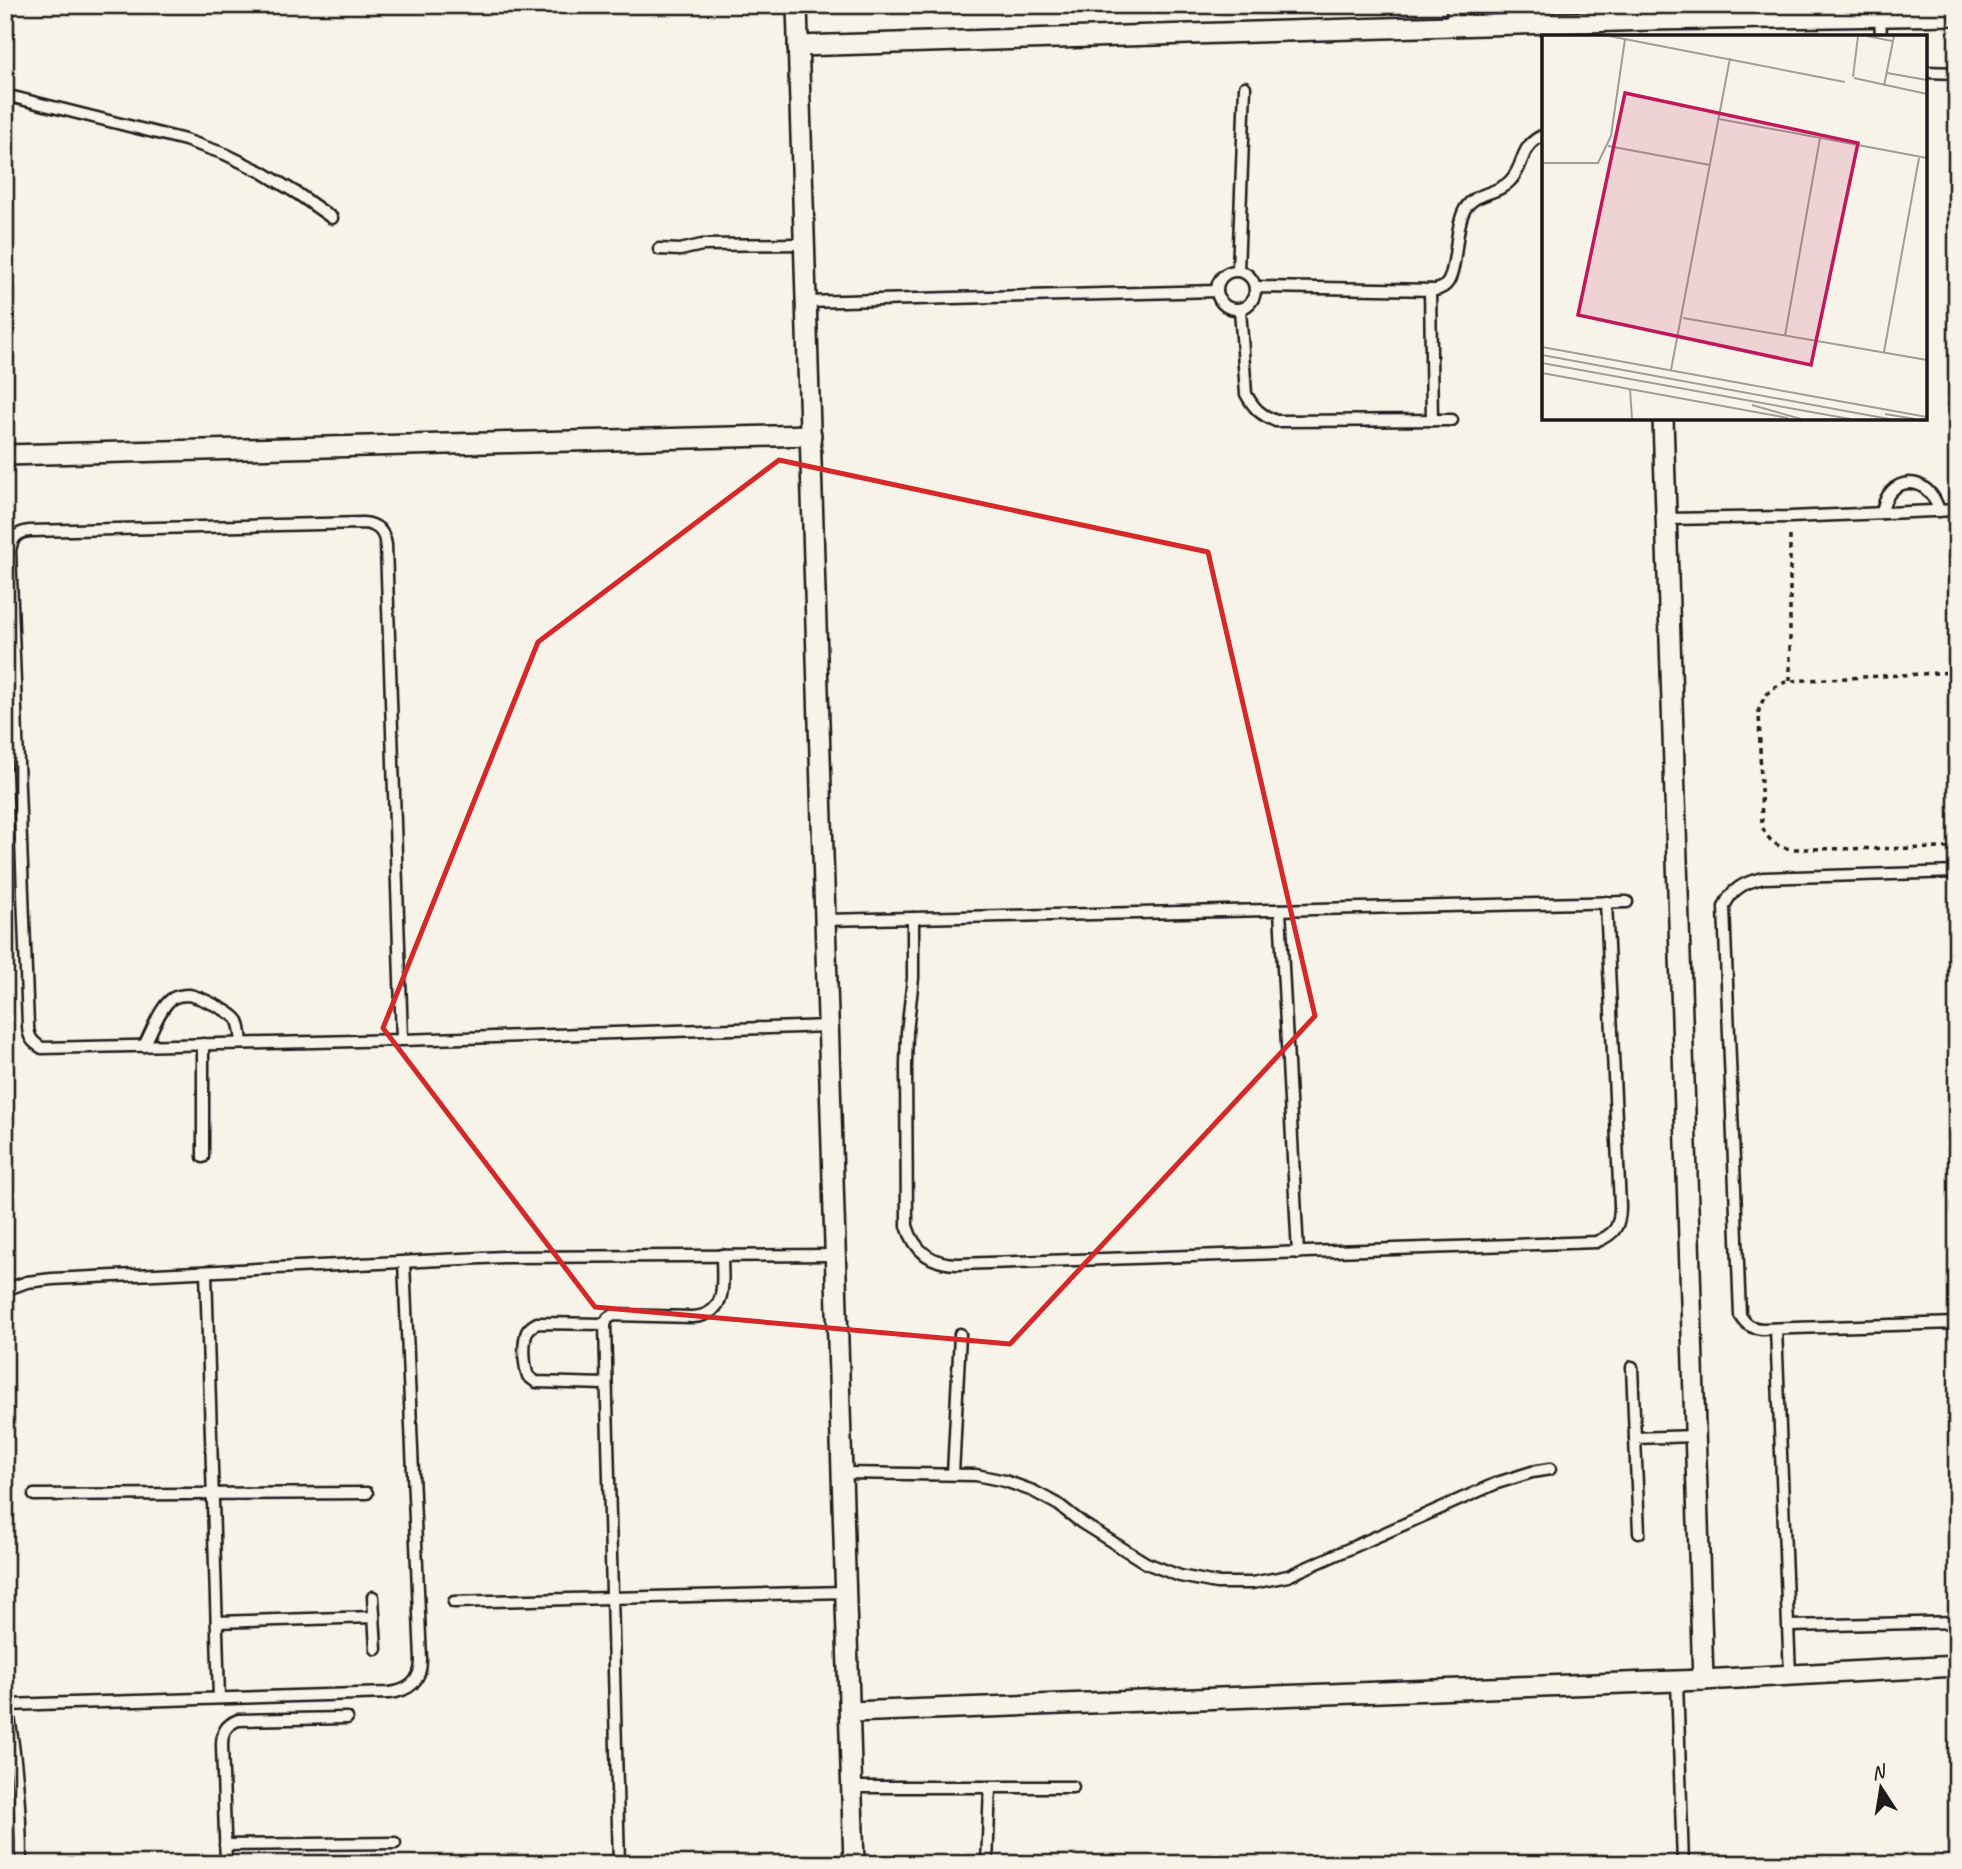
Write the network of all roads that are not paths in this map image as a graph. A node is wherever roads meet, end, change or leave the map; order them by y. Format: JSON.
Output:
{"nodes":[{"id":1,"x":797,"y":5,"type":"edge"},
{"id":2,"x":1452,"y":5,"type":"edge"},
{"id":3,"x":1957,"y":15,"type":"edge"},
{"id":4,"x":1880,"y":16,"type":"junction"},
{"id":5,"x":1453,"y":26,"type":"junction"},
{"id":6,"x":1651,"y":28,"type":"edge"},
{"id":7,"x":1881,"y":35,"type":"edge"},
{"id":8,"x":798,"y":46,"type":"junction"},
{"id":9,"x":1927,"y":72,"type":"edge"},
{"id":10,"x":1957,"y":73,"type":"edge"},
{"id":11,"x":1245,"y":87,"type":"dead end"},
{"id":12,"x":5,"y":94,"type":"edge"},
{"id":13,"x":1542,"y":136,"type":"edge"},
{"id":14,"x":332,"y":218,"type":"dead end"},
{"id":15,"x":804,"y":244,"type":"junction"},
{"id":16,"x":659,"y":249,"type":"dead end"},
{"id":17,"x":1238,"y":271,"type":"junction"},
{"id":18,"x":1255,"y":288,"type":"junction"},
{"id":19,"x":1430,"y":290,"type":"junction"},
{"id":20,"x":1217,"y":291,"type":"junction"},
{"id":21,"x":806,"y":302,"type":"junction"},
{"id":22,"x":1240,"y":309,"type":"junction"},
{"id":23,"x":1432,"y":420,"type":"junction"},
{"id":24,"x":1452,"y":420,"type":"dead end"},
{"id":25,"x":1663,"y":420,"type":"edge"},
{"id":26,"x":811,"y":435,"type":"junction"},
{"id":27,"x":5,"y":455,"type":"edge"},
{"id":28,"x":1957,"y":510,"type":"edge"},
{"id":29,"x":1939,"y":511,"type":"junction"},
{"id":30,"x":1882,"y":513,"type":"junction"},
{"id":31,"x":1666,"y":519,"type":"junction"},
{"id":32,"x":1957,"y":872,"type":"edge"},
{"id":33,"x":1606,"y":902,"type":"junction"},
{"id":34,"x":1627,"y":902,"type":"dead end"},
{"id":35,"x":1280,"y":910,"type":"junction"},
{"id":36,"x":913,"y":918,"type":"junction"},
{"id":37,"x":825,"y":920,"type":"junction"},
{"id":38,"x":829,"y":1026,"type":"junction"},
{"id":39,"x":402,"y":1040,"type":"junction"},
{"id":40,"x":242,"y":1043,"type":"junction"},
{"id":41,"x":203,"y":1044,"type":"junction"},
{"id":42,"x":144,"y":1046,"type":"junction"},
{"id":43,"x":203,"y":1157,"type":"dead end"},
{"id":44,"x":1298,"y":1253,"type":"junction"},
{"id":45,"x":722,"y":1255,"type":"junction"},
{"id":46,"x":836,"y":1255,"type":"junction"},
{"id":47,"x":404,"y":1262,"type":"junction"},
{"id":48,"x":206,"y":1272,"type":"junction"},
{"id":49,"x":5,"y":1290,"type":"edge"},
{"id":50,"x":1957,"y":1323,"type":"edge"},
{"id":51,"x":604,"y":1324,"type":"junction"},
{"id":52,"x":1776,"y":1329,"type":"junction"},
{"id":53,"x":960,"y":1334,"type":"dead end"},
{"id":54,"x":1632,"y":1367,"type":"dead end"},
{"id":55,"x":605,"y":1384,"type":"junction"},
{"id":56,"x":1696,"y":1436,"type":"junction"},
{"id":57,"x":1635,"y":1438,"type":"junction"},
{"id":58,"x":1550,"y":1469,"type":"dead end"},
{"id":59,"x":843,"y":1474,"type":"junction"},
{"id":60,"x":953,"y":1475,"type":"junction"},
{"id":61,"x":367,"y":1493,"type":"dead end"},
{"id":62,"x":213,"y":1494,"type":"junction"},
{"id":63,"x":34,"y":1495,"type":"dead end"},
{"id":64,"x":1639,"y":1533,"type":"dead end"},
{"id":65,"x":846,"y":1592,"type":"junction"},
{"id":66,"x":373,"y":1597,"type":"dead end"},
{"id":67,"x":611,"y":1598,"type":"junction"},
{"id":68,"x":454,"y":1602,"type":"dead end"},
{"id":69,"x":374,"y":1617,"type":"junction"},
{"id":70,"x":216,"y":1622,"type":"junction"},
{"id":71,"x":1957,"y":1622,"type":"edge"},
{"id":72,"x":1789,"y":1626,"type":"junction"},
{"id":73,"x":376,"y":1649,"type":"dead end"},
{"id":74,"x":1957,"y":1666,"type":"edge"},
{"id":75,"x":1790,"y":1675,"type":"junction"},
{"id":76,"x":1703,"y":1680,"type":"junction"},
{"id":77,"x":1677,"y":1681,"type":"junction"},
{"id":78,"x":5,"y":1694,"type":"edge"},
{"id":79,"x":219,"y":1698,"type":"junction"},
{"id":80,"x":7,"y":1705,"type":"junction"},
{"id":81,"x":850,"y":1712,"type":"junction"},
{"id":82,"x":347,"y":1717,"type":"dead end"},
{"id":83,"x":852,"y":1787,"type":"junction"},
{"id":84,"x":990,"y":1787,"type":"junction"},
{"id":85,"x":1073,"y":1787,"type":"dead end"},
{"id":86,"x":395,"y":1843,"type":"dead end"},
{"id":87,"x":225,"y":1845,"type":"junction"},
{"id":88,"x":21,"y":1864,"type":"edge"},
{"id":89,"x":226,"y":1864,"type":"edge"},
{"id":90,"x":619,"y":1864,"type":"edge"},
{"id":91,"x":854,"y":1864,"type":"edge"},
{"id":92,"x":987,"y":1864,"type":"edge"},
{"id":93,"x":1683,"y":1864,"type":"edge"}],
"edges":[{"from":1,"to":8,"type":"street"},
{"from":2,"to":5,"type":"lane"},
{"from":3,"to":4,"type":"street"},
{"from":4,"to":6,"type":"street"},
{"from":4,"to":7,"type":"lane"},
{"from":5,"to":6,"type":"street"},
{"from":5,"to":8,"type":"street"},
{"from":8,"to":15,"type":"street"},
{"from":9,"to":10,"type":"lane"},
{"from":11,"to":17,"type":"lane"},
{"from":12,"to":14,"type":"lane"},
{"from":13,"to":19,"type":"lane"},
{"from":15,"to":16,"type":"lane"},
{"from":15,"to":21,"type":"street"},
{"from":17,"to":18,"type":"lane"},
{"from":17,"to":20,"type":"lane"},
{"from":18,"to":19,"type":"lane"},
{"from":18,"to":22,"type":"lane"},
{"from":19,"to":23,"type":"lane"},
{"from":20,"to":21,"type":"lane"},
{"from":20,"to":22,"type":"lane"},
{"from":21,"to":26,"type":"street"},
{"from":22,"to":23,"type":"lane"},
{"from":23,"to":24,"type":"lane"},
{"from":25,"to":31,"type":"street"},
{"from":26,"to":27,"type":"street"},
{"from":26,"to":37,"type":"street"},
{"from":28,"to":29,"type":"lane"},
{"from":29,"to":30,"type":"lane"},
{"from":29,"to":30,"type":"lane"},
{"from":30,"to":31,"type":"lane"},
{"from":31,"to":56,"type":"street"},
{"from":32,"to":52,"type":"lane"},
{"from":33,"to":34,"type":"lane"},
{"from":33,"to":35,"type":"lane"},
{"from":33,"to":44,"type":"lane"},
{"from":35,"to":36,"type":"lane"},
{"from":35,"to":44,"type":"lane"},
{"from":36,"to":37,"type":"lane"},
{"from":36,"to":44,"type":"lane"},
{"from":37,"to":38,"type":"street"},
{"from":38,"to":39,"type":"lane"},
{"from":38,"to":46,"type":"street"},
{"from":39,"to":40,"type":"lane"},
{"from":39,"to":42,"type":"lane"},
{"from":40,"to":41,"type":"lane"},
{"from":40,"to":42,"type":"lane"},
{"from":41,"to":42,"type":"lane"},
{"from":41,"to":43,"type":"lane"},
{"from":45,"to":46,"type":"lane"},
{"from":45,"to":47,"type":"lane"},
{"from":45,"to":51,"type":"lane"},
{"from":46,"to":59,"type":"street"},
{"from":47,"to":48,"type":"lane"},
{"from":47,"to":79,"type":"lane"},
{"from":48,"to":49,"type":"lane"},
{"from":48,"to":62,"type":"lane"},
{"from":50,"to":52,"type":"lane"},
{"from":51,"to":55,"type":"lane"},
{"from":51,"to":55,"type":"lane"},
{"from":52,"to":72,"type":"lane"},
{"from":53,"to":60,"type":"lane"},
{"from":54,"to":57,"type":"lane"},
{"from":55,"to":67,"type":"lane"},
{"from":56,"to":57,"type":"lane"},
{"from":56,"to":76,"type":"street"},
{"from":57,"to":64,"type":"lane"},
{"from":58,"to":60,"type":"lane"},
{"from":59,"to":60,"type":"lane"},
{"from":59,"to":65,"type":"street"},
{"from":61,"to":62,"type":"lane"},
{"from":62,"to":63,"type":"lane"},
{"from":62,"to":70,"type":"lane"},
{"from":65,"to":67,"type":"lane"},
{"from":65,"to":81,"type":"street"},
{"from":66,"to":69,"type":"lane"},
{"from":67,"to":68,"type":"lane"},
{"from":67,"to":90,"type":"lane"},
{"from":69,"to":70,"type":"lane"},
{"from":69,"to":73,"type":"lane"},
{"from":70,"to":79,"type":"lane"},
{"from":71,"to":72,"type":"lane"},
{"from":72,"to":75,"type":"lane"},
{"from":74,"to":75,"type":"street"},
{"from":75,"to":76,"type":"street"},
{"from":76,"to":77,"type":"street"},
{"from":77,"to":81,"type":"street"},
{"from":77,"to":93,"type":"lane"},
{"from":78,"to":80,"type":"lane"},
{"from":79,"to":80,"type":"lane"},
{"from":80,"to":88,"type":"lane"},
{"from":81,"to":83,"type":"street"},
{"from":82,"to":87,"type":"lane"},
{"from":83,"to":84,"type":"lane"},
{"from":83,"to":91,"type":"street"},
{"from":84,"to":85,"type":"lane"},
{"from":84,"to":92,"type":"lane"},
{"from":86,"to":87,"type":"lane"},
{"from":87,"to":89,"type":"lane"}]}
